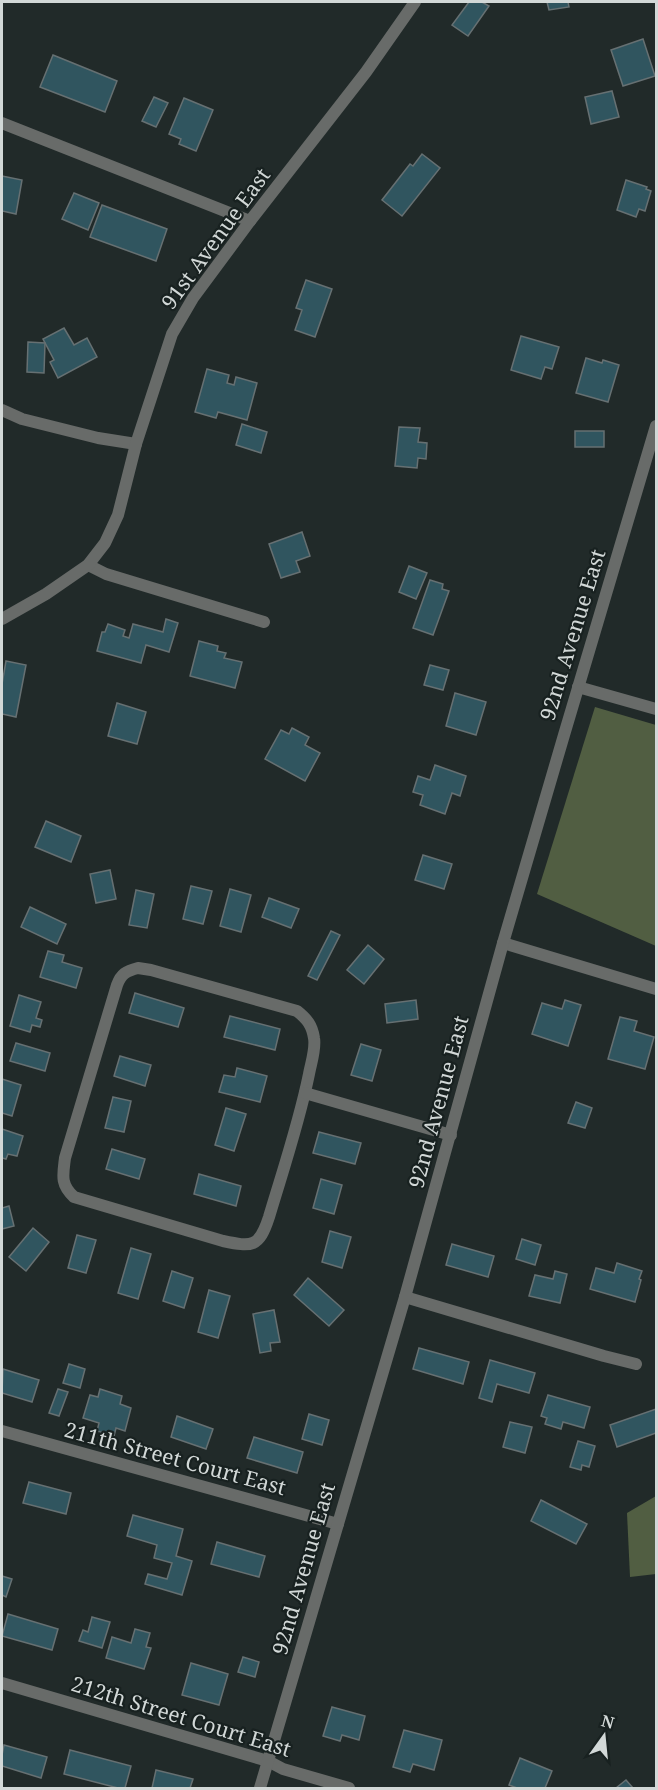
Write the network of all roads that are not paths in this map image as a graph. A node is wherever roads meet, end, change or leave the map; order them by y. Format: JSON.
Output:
{"nodes":[{"id":1,"x":415,"y":2,"type":"edge"},
{"id":2,"x":2,"y":123,"type":"edge"},
{"id":3,"x":250,"y":221,"type":"junction"},
{"id":4,"x":2,"y":410,"type":"edge"},
{"id":5,"x":657,"y":426,"type":"edge"},
{"id":6,"x":136,"y":444,"type":"junction"},
{"id":7,"x":88,"y":565,"type":"junction"},
{"id":8,"x":2,"y":619,"type":"edge"},
{"id":9,"x":264,"y":622,"type":"dead end"},
{"id":10,"x":578,"y":687,"type":"junction"},
{"id":11,"x":657,"y":710,"type":"edge"},
{"id":12,"x":503,"y":943,"type":"junction"},
{"id":13,"x":657,"y":989,"type":"edge"},
{"id":14,"x":305,"y":1093,"type":"junction"},
{"id":15,"x":451,"y":1135,"type":"junction"},
{"id":16,"x":405,"y":1297,"type":"junction"},
{"id":17,"x":636,"y":1364,"type":"dead end"},
{"id":18,"x":2,"y":1431,"type":"edge"},
{"id":19,"x":338,"y":1524,"type":"junction"},
{"id":20,"x":2,"y":1683,"type":"edge"},
{"id":21,"x":268,"y":1761,"type":"junction"},
{"id":22,"x":260,"y":1788,"type":"edge"},
{"id":23,"x":349,"y":1788,"type":"edge"}],
"edges":[{"from":1,"to":3,"type":"street","name":"91st Avenue East"},
{"from":2,"to":3,"type":"street"},
{"from":3,"to":6,"type":"street","name":"91st Avenue East"},
{"from":4,"to":6,"type":"street"},
{"from":5,"to":10,"type":"street","name":"92nd Avenue East"},
{"from":6,"to":7,"type":"street","name":"91st Avenue East"},
{"from":7,"to":8,"type":"street","name":"91st Avenue East"},
{"from":7,"to":9,"type":"street"},
{"from":10,"to":11,"type":"street"},
{"from":10,"to":12,"type":"street","name":"92nd Avenue East"},
{"from":12,"to":13,"type":"street"},
{"from":12,"to":15,"type":"street","name":"92nd Avenue East"},
{"from":14,"to":14,"type":"street"},
{"from":14,"to":15,"type":"street"},
{"from":15,"to":16,"type":"street","name":"92nd Avenue East"},
{"from":16,"to":17,"type":"street"},
{"from":16,"to":19,"type":"street","name":"92nd Avenue East"},
{"from":18,"to":19,"type":"street","name":"211th Street Court East"},
{"from":19,"to":21,"type":"street","name":"92nd Avenue East"},
{"from":20,"to":21,"type":"street","name":"212th Street Court East"},
{"from":21,"to":22,"type":"street","name":"92nd Avenue East"},
{"from":21,"to":23,"type":"street","name":"212th Street Court East"}]}
